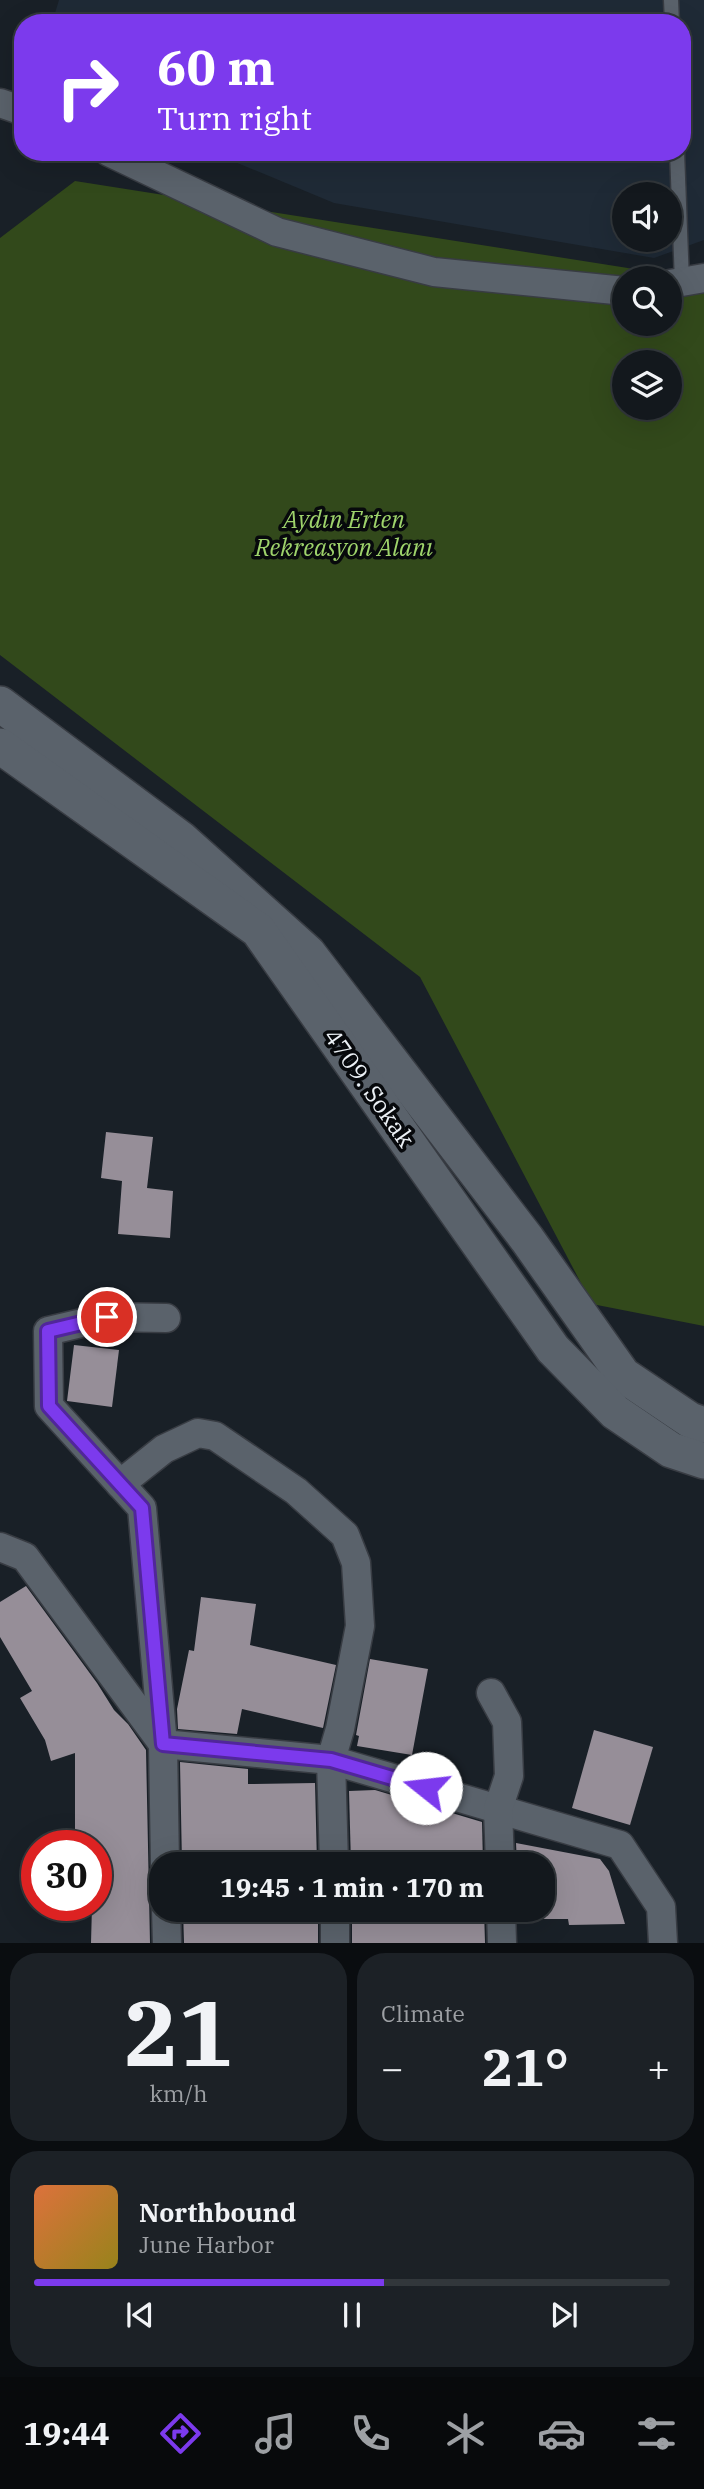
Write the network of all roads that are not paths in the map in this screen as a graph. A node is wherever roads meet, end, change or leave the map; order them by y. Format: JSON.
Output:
{"nodes":[{"id":1,"x":128,"y":161,"type":"edge"},
{"id":2,"x":678,"y":161,"type":"edge"},
{"id":3,"x":685,"y":281,"type":"edge"},
{"id":4,"x":612,"y":289,"type":"edge"},
{"id":5,"x":0,"y":704,"type":"edge"},
{"id":6,"x":0,"y":746,"type":"edge"},
{"id":7,"x":166,"y":1318,"type":"dead end"},
{"id":8,"x":704,"y":1425,"type":"edge"},
{"id":9,"x":704,"y":1461,"type":"edge"},
{"id":10,"x":120,"y":1484,"type":"junction"},
{"id":11,"x":0,"y":1547,"type":"edge"},
{"id":12,"x":491,"y":1693,"type":"dead end"},
{"id":13,"x":163,"y":1744,"type":"junction"},
{"id":14,"x":331,"y":1760,"type":"junction"},
{"id":15,"x":498,"y":1809,"type":"junction"},
{"id":16,"x":165,"y":1852,"type":"edge"},
{"id":17,"x":334,"y":1852,"type":"edge"},
{"id":18,"x":500,"y":1852,"type":"edge"},
{"id":19,"x":166,"y":1922,"type":"edge"},
{"id":20,"x":335,"y":1922,"type":"edge"},
{"id":21,"x":501,"y":1922,"type":"edge"},
{"id":22,"x":167,"y":1943,"type":"edge"},
{"id":23,"x":335,"y":1943,"type":"edge"},
{"id":24,"x":502,"y":1943,"type":"edge"},
{"id":25,"x":663,"y":1943,"type":"edge"}],
"edges":[{"from":1,"to":4,"type":"street"},
{"from":2,"to":3,"type":"lane"},
{"from":5,"to":8,"type":"street","name":"4709. Sokak"},
{"from":6,"to":9,"type":"street","name":"4709. Sokak"},
{"from":7,"to":10,"type":"street"},
{"from":10,"to":13,"type":"street"},
{"from":10,"to":14,"type":"street"},
{"from":11,"to":13,"type":"street"},
{"from":12,"to":15,"type":"street"},
{"from":13,"to":14,"type":"street"},
{"from":13,"to":16,"type":"street"},
{"from":14,"to":15,"type":"street"},
{"from":14,"to":17,"type":"street"},
{"from":15,"to":18,"type":"street"},
{"from":15,"to":25,"type":"street"},
{"from":19,"to":22,"type":"street"},
{"from":20,"to":23,"type":"street"},
{"from":21,"to":24,"type":"street"}]}
